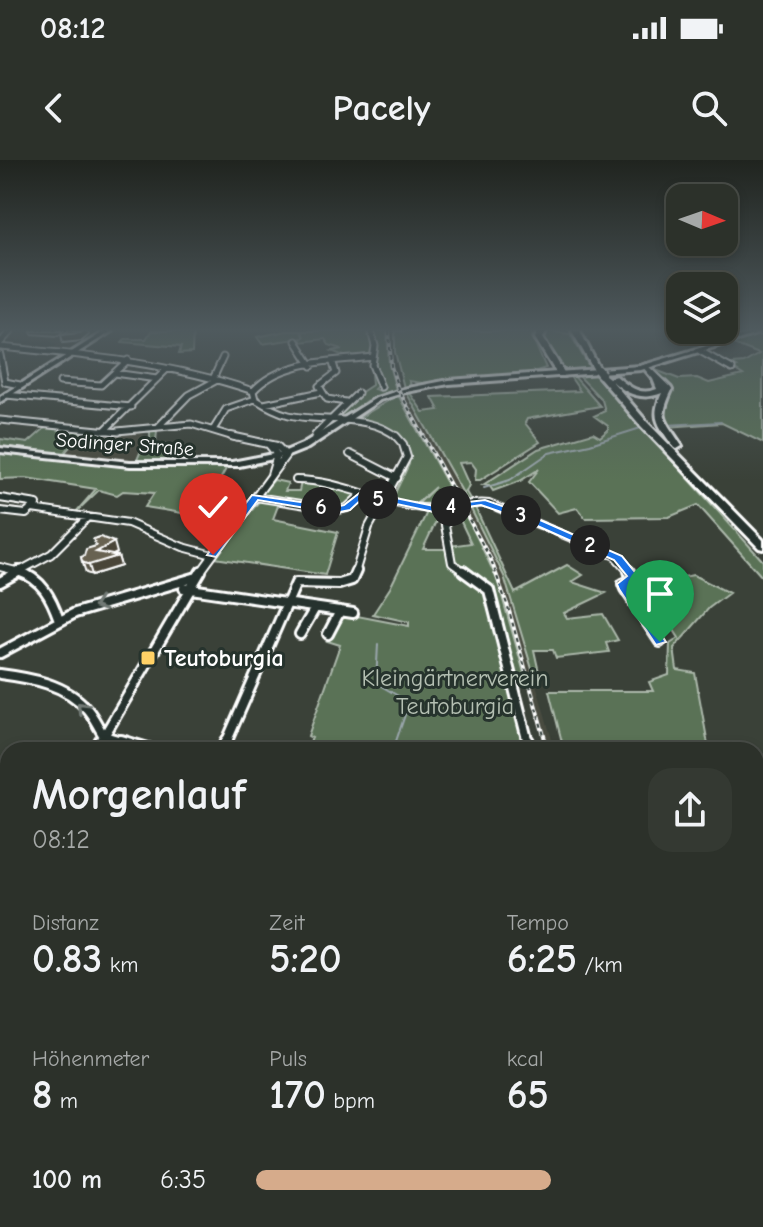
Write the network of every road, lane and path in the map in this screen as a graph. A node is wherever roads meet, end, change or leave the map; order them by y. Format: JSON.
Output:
{"nodes":[{"id":1,"x":5,"y":381,"type":"edge"},
{"id":2,"x":27,"y":381,"type":"edge"},
{"id":3,"x":104,"y":381,"type":"edge"},
{"id":4,"x":155,"y":381,"type":"edge"},
{"id":5,"x":214,"y":381,"type":"edge"},
{"id":6,"x":220,"y":381,"type":"edge"},
{"id":7,"x":261,"y":381,"type":"joint"},
{"id":8,"x":323,"y":381,"type":"edge"},
{"id":9,"x":378,"y":381,"type":"edge"},
{"id":10,"x":458,"y":381,"type":"edge"},
{"id":11,"x":612,"y":381,"type":"edge"},
{"id":12,"x":616,"y":381,"type":"edge"},
{"id":13,"x":658,"y":381,"type":"edge"},
{"id":14,"x":658,"y":381,"type":"edge"},
{"id":15,"x":60,"y":382,"type":"dead end"},
{"id":16,"x":227,"y":382,"type":"junction"},
{"id":17,"x":20,"y":385,"type":"junction"},
{"id":18,"x":381,"y":387,"type":"dead end"},
{"id":19,"x":253,"y":391,"type":"junction"},
{"id":20,"x":321,"y":392,"type":"junction"},
{"id":21,"x":358,"y":393,"type":"dead end"},
{"id":22,"x":3,"y":398,"type":"edge"},
{"id":23,"x":255,"y":399,"type":"junction"},
{"id":24,"x":346,"y":402,"type":"junction"},
{"id":25,"x":264,"y":404,"type":"junction"},
{"id":26,"x":131,"y":407,"type":"junction"},
{"id":27,"x":331,"y":418,"type":"junction"},
{"id":28,"x":0,"y":420,"type":"edge"},
{"id":29,"x":347,"y":420,"type":"junction"},
{"id":30,"x":654,"y":426,"type":"junction"},
{"id":31,"x":158,"y":427,"type":"junction"},
{"id":32,"x":213,"y":430,"type":"junction"},
{"id":33,"x":104,"y":431,"type":"junction"},
{"id":34,"x":315,"y":435,"type":"dead end"},
{"id":35,"x":0,"y":450,"type":"edge"},
{"id":36,"x":281,"y":454,"type":"junction"},
{"id":37,"x":350,"y":454,"type":"dead end"},
{"id":38,"x":251,"y":463,"type":"junction"},
{"id":39,"x":232,"y":464,"type":"junction"},
{"id":40,"x":272,"y":473,"type":"junction"},
{"id":41,"x":397,"y":478,"type":"junction"},
{"id":42,"x":296,"y":480,"type":"dead end"},
{"id":43,"x":362,"y":494,"type":"junction"},
{"id":44,"x":256,"y":497,"type":"junction"},
{"id":45,"x":0,"y":498,"type":"edge"},
{"id":46,"x":385,"y":501,"type":"junction"},
{"id":47,"x":32,"y":509,"type":"junction"},
{"id":48,"x":434,"y":509,"type":"junction"},
{"id":49,"x":0,"y":511,"type":"edge"},
{"id":50,"x":88,"y":517,"type":"junction"},
{"id":51,"x":763,"y":536,"type":"edge"},
{"id":52,"x":763,"y":546,"type":"edge"},
{"id":53,"x":213,"y":555,"type":"junction"},
{"id":54,"x":0,"y":567,"type":"edge"},
{"id":55,"x":21,"y":571,"type":"junction"},
{"id":56,"x":197,"y":577,"type":"junction"},
{"id":57,"x":0,"y":582,"type":"edge"},
{"id":58,"x":173,"y":583,"type":"junction"},
{"id":59,"x":189,"y":590,"type":"junction"},
{"id":60,"x":284,"y":604,"type":"junction"},
{"id":61,"x":315,"y":608,"type":"junction"},
{"id":62,"x":340,"y":611,"type":"junction"},
{"id":63,"x":353,"y":613,"type":"dead end"},
{"id":64,"x":59,"y":620,"type":"junction"},
{"id":65,"x":300,"y":634,"type":"dead end"},
{"id":66,"x":328,"y":634,"type":"dead end"},
{"id":67,"x":660,"y":642,"type":"dead end"},
{"id":68,"x":0,"y":653,"type":"edge"},
{"id":69,"x":0,"y":674,"type":"edge"},
{"id":70,"x":104,"y":736,"type":"junction"},
{"id":71,"x":101,"y":742,"type":"edge"},
{"id":72,"x":124,"y":742,"type":"edge"},
{"id":73,"x":226,"y":742,"type":"edge"},
{"id":74,"x":528,"y":742,"type":"edge"}],
"edges":[{"from":1,"to":17,"type":"street"},
{"from":2,"to":17,"type":"main road"},
{"from":3,"to":15,"type":"street"},
{"from":4,"to":26,"type":"street"},
{"from":5,"to":31,"type":"street"},
{"from":6,"to":16,"type":"street"},
{"from":7,"to":16,"type":"street"},
{"from":7,"to":19,"type":"street"},
{"from":8,"to":20,"type":"street"},
{"from":9,"to":18,"type":"street"},
{"from":10,"to":29,"type":"main road","name":"Sodinger Straße"},
{"from":11,"to":30,"type":"highway"},
{"from":12,"to":13,"type":"highway"},
{"from":14,"to":30,"type":"highway"},
{"from":16,"to":19,"type":"street"},
{"from":17,"to":22,"type":"main road"},
{"from":19,"to":23,"type":"street"},
{"from":20,"to":24,"type":"street"},
{"from":20,"to":25,"type":"street"},
{"from":21,"to":24,"type":"street"},
{"from":22,"to":26,"type":"street"},
{"from":23,"to":25,"type":"street"},
{"from":23,"to":32,"type":"street"},
{"from":24,"to":27,"type":"street"},
{"from":25,"to":27,"type":"street"},
{"from":26,"to":33,"type":"street"},
{"from":27,"to":29,"type":"street"},
{"from":27,"to":34,"type":"street"},
{"from":28,"to":33,"type":"street"},
{"from":29,"to":36,"type":"main road","name":"Sodinger Straße"},
{"from":29,"to":36,"type":"main road","name":"Sodinger Straße"},
{"from":29,"to":41,"type":"street"},
{"from":30,"to":51,"type":"highway"},
{"from":30,"to":52,"type":"highway"},
{"from":31,"to":32,"type":"street"},
{"from":31,"to":33,"type":"street"},
{"from":32,"to":36,"type":"street"},
{"from":35,"to":39,"type":"main road","name":"Sodinger Straße"},
{"from":36,"to":38,"type":"main road","name":"Sodinger Straße"},
{"from":36,"to":39,"type":"main road","name":"Sodinger Straße"},
{"from":36,"to":40,"type":"street"},
{"from":37,"to":41,"type":"street"},
{"from":38,"to":39,"type":"main road","name":"Sodinger Straße"},
{"from":38,"to":40,"type":"main road"},
{"from":40,"to":44,"type":"street"},
{"from":41,"to":46,"type":"street"},
{"from":42,"to":43,"type":"street"},
{"from":43,"to":44,"type":"street"},
{"from":43,"to":46,"type":"street"},
{"from":44,"to":53,"type":"street"},
{"from":45,"to":47,"type":"street"},
{"from":46,"to":48,"type":"street"},
{"from":46,"to":60,"type":"street"},
{"from":47,"to":49,"type":"street"},
{"from":47,"to":50,"type":"street"},
{"from":48,"to":67,"type":"street"},
{"from":48,"to":74,"type":"street"},
{"from":50,"to":53,"type":"street"},
{"from":50,"to":55,"type":"street"},
{"from":53,"to":56,"type":"street"},
{"from":54,"to":55,"type":"street"},
{"from":55,"to":57,"type":"street"},
{"from":55,"to":64,"type":"street"},
{"from":56,"to":58,"type":"street"},
{"from":56,"to":59,"type":"street"},
{"from":58,"to":59,"type":"street"},
{"from":58,"to":64,"type":"street","one_way":true},
{"from":59,"to":60,"type":"street"},
{"from":59,"to":70,"type":"street"},
{"from":60,"to":61,"type":"street"},
{"from":60,"to":73,"type":"street"},
{"from":61,"to":62,"type":"street"},
{"from":61,"to":65,"type":"street"},
{"from":62,"to":63,"type":"street"},
{"from":62,"to":66,"type":"street"},
{"from":64,"to":68,"type":"street"},
{"from":70,"to":69,"type":"street","one_way":true},
{"from":70,"to":71,"type":"street"},
{"from":70,"to":72,"type":"street"}]}
